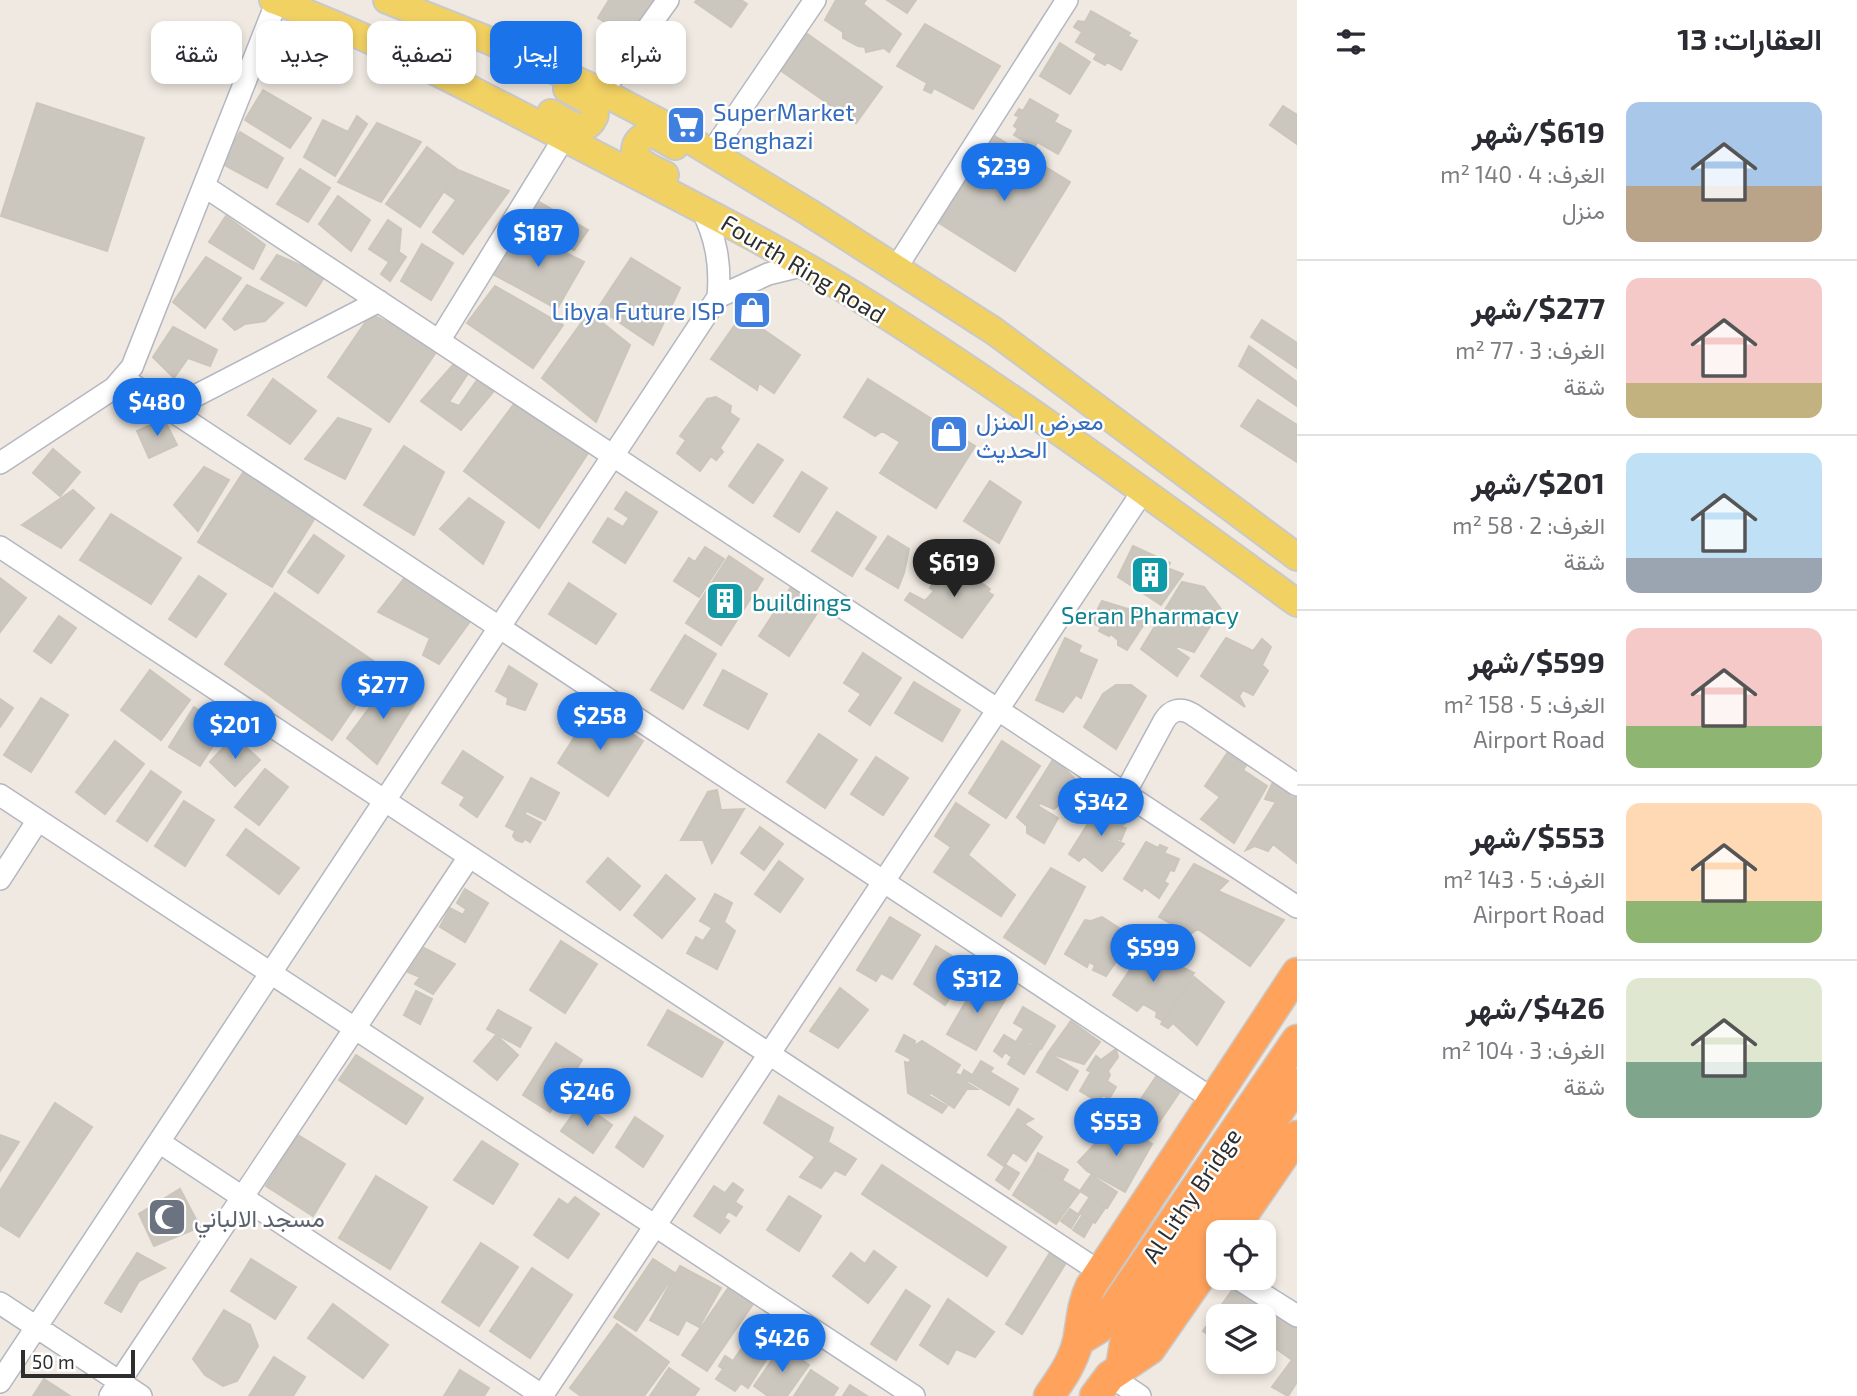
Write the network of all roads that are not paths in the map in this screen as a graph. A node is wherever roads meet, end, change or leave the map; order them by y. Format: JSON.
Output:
{"nodes":[{"id":1,"x":387,"y":0,"type":"edge"},
{"id":2,"x":668,"y":0,"type":"edge"},
{"id":3,"x":816,"y":0,"type":"edge"},
{"id":4,"x":1067,"y":0,"type":"edge"},
{"id":5,"x":275,"y":1,"type":"edge"},
{"id":6,"x":367,"y":40,"type":"edge"},
{"id":7,"x":490,"y":42,"type":"edge"},
{"id":8,"x":582,"y":83,"type":"edge"},
{"id":9,"x":458,"y":84,"type":"edge"},
{"id":10,"x":496,"y":84,"type":"edge"},
{"id":11,"x":554,"y":84,"type":"edge"},
{"id":12,"x":602,"y":92,"type":"junction"},
{"id":13,"x":564,"y":138,"type":"junction"},
{"id":14,"x":711,"y":153,"type":"junction"},
{"id":15,"x":204,"y":186,"type":"junction"},
{"id":16,"x":701,"y":208,"type":"junction"},
{"id":17,"x":810,"y":213,"type":"junction"},
{"id":18,"x":766,"y":244,"type":"junction"},
{"id":19,"x":805,"y":265,"type":"junction"},
{"id":20,"x":896,"y":268,"type":"junction"},
{"id":21,"x":718,"y":296,"type":"junction"},
{"id":22,"x":379,"y":301,"type":"junction"},
{"id":23,"x":439,"y":341,"type":"junction"},
{"id":24,"x":124,"y":379,"type":"junction"},
{"id":25,"x":170,"y":409,"type":"junction"},
{"id":26,"x":612,"y":456,"type":"junction"},
{"id":27,"x":0,"y":463,"type":"edge"},
{"id":28,"x":1143,"y":491,"type":"junction"},
{"id":29,"x":0,"y":547,"type":"edge"},
{"id":30,"x":1297,"y":558,"type":"edge"},
{"id":31,"x":1297,"y":603,"type":"edge"},
{"id":32,"x":499,"y":627,"type":"junction"},
{"id":33,"x":998,"y":710,"type":"junction"},
{"id":34,"x":1297,"y":785,"type":"edge"},
{"id":35,"x":1125,"y":793,"type":"junction"},
{"id":36,"x":0,"y":796,"type":"edge"},
{"id":37,"x":384,"y":801,"type":"junction"},
{"id":38,"x":38,"y":820,"type":"junction"},
{"id":39,"x":469,"y":857,"type":"junction"},
{"id":40,"x":0,"y":879,"type":"edge"},
{"id":41,"x":884,"y":881,"type":"junction"},
{"id":42,"x":1297,"y":907,"type":"edge"},
{"id":43,"x":271,"y":973,"type":"junction"},
{"id":44,"x":1297,"y":973,"type":"edge"},
{"id":45,"x":355,"y":1029,"type":"junction"},
{"id":46,"x":1297,"y":1040,"type":"edge"},
{"id":47,"x":769,"y":1054,"type":"junction"},
{"id":48,"x":1297,"y":1084,"type":"edge"},
{"id":49,"x":1214,"y":1100,"type":"junction"},
{"id":50,"x":1297,"y":1136,"type":"edge"},
{"id":51,"x":159,"y":1142,"type":"junction"},
{"id":52,"x":242,"y":1197,"type":"junction"},
{"id":53,"x":1239,"y":1220,"type":"edge"},
{"id":54,"x":655,"y":1226,"type":"junction"},
{"id":55,"x":1100,"y":1272,"type":"junction"},
{"id":56,"x":1206,"y":1273,"type":"edge"},
{"id":57,"x":1256,"y":1290,"type":"edge"},
{"id":58,"x":0,"y":1303,"type":"edge"},
{"id":59,"x":1297,"y":1316,"type":"edge"},
{"id":60,"x":36,"y":1327,"type":"junction"},
{"id":61,"x":1078,"y":1341,"type":"junction"},
{"id":62,"x":1109,"y":1380,"type":"edge"},
{"id":63,"x":0,"y":1382,"type":"edge"},
{"id":64,"x":115,"y":1389,"type":"edge"},
{"id":65,"x":141,"y":1396,"type":"edge"},
{"id":66,"x":542,"y":1396,"type":"edge"},
{"id":67,"x":914,"y":1396,"type":"edge"},
{"id":68,"x":1049,"y":1396,"type":"edge"},
{"id":69,"x":1139,"y":1396,"type":"edge"}],
"edges":[{"from":1,"to":7,"type":"main road","name":"Fourth Ring Road"},
{"from":2,"to":12,"type":"street"},
{"from":3,"to":14,"type":"street"},
{"from":4,"to":20,"type":"street"},
{"from":5,"to":6,"type":"main road","name":"Fourth Ring Road"},
{"from":5,"to":15,"type":"street"},
{"from":8,"to":12,"type":"main road","name":"Fourth Ring Road"},
{"from":9,"to":13,"type":"main road","name":"Fourth Ring Road"},
{"from":10,"to":11,"type":"main road"},
{"from":12,"to":14,"type":"main road","name":"Fourth Ring Road"},
{"from":13,"to":16,"type":"main road","name":"Fourth Ring Road"},
{"from":13,"to":23,"type":"street"},
{"from":14,"to":17,"type":"main road","name":"Fourth Ring Road"},
{"from":15,"to":22,"type":"street"},
{"from":15,"to":24,"type":"street"},
{"from":16,"to":18,"type":"main road","name":"Fourth Ring Road"},
{"from":16,"to":21,"type":"street"},
{"from":17,"to":18,"type":"main road"},
{"from":17,"to":20,"type":"main road","name":"Fourth Ring Road"},
{"from":18,"to":19,"type":"main road","name":"Fourth Ring Road"},
{"from":19,"to":21,"type":"street"},
{"from":19,"to":28,"type":"main road","name":"Fourth Ring Road"},
{"from":20,"to":30,"type":"main road","name":"Fourth Ring Road"},
{"from":21,"to":26,"type":"street"},
{"from":22,"to":23,"type":"street"},
{"from":22,"to":25,"type":"street"},
{"from":23,"to":26,"type":"street"},
{"from":24,"to":25,"type":"street"},
{"from":24,"to":27,"type":"street"},
{"from":25,"to":32,"type":"street"},
{"from":26,"to":32,"type":"street"},
{"from":26,"to":33,"type":"street"},
{"from":28,"to":31,"type":"main road","name":"Fourth Ring Road"},
{"from":28,"to":33,"type":"street"},
{"from":29,"to":37,"type":"street"},
{"from":32,"to":37,"type":"street"},
{"from":32,"to":41,"type":"street"},
{"from":33,"to":35,"type":"street"},
{"from":33,"to":41,"type":"street"},
{"from":34,"to":35,"type":"street"},
{"from":35,"to":42,"type":"street"},
{"from":36,"to":38,"type":"street"},
{"from":37,"to":39,"type":"street"},
{"from":37,"to":43,"type":"street"},
{"from":38,"to":40,"type":"street"},
{"from":38,"to":43,"type":"street"},
{"from":39,"to":45,"type":"street"},
{"from":39,"to":47,"type":"street"},
{"from":41,"to":47,"type":"street"},
{"from":41,"to":49,"type":"street"},
{"from":43,"to":45,"type":"street"},
{"from":43,"to":51,"type":"street"},
{"from":44,"to":49,"type":"highway"},
{"from":45,"to":52,"type":"street"},
{"from":45,"to":54,"type":"street"},
{"from":46,"to":61,"type":"highway","name":"Al Lithy Bridge"},
{"from":47,"to":54,"type":"street"},
{"from":47,"to":55,"type":"street"},
{"from":48,"to":62,"type":"highway","name":"Al Lithy Bridge"},
{"from":49,"to":55,"type":"highway"},
{"from":50,"to":53,"type":"highway"},
{"from":51,"to":52,"type":"street"},
{"from":51,"to":60,"type":"street"},
{"from":52,"to":64,"type":"street"},
{"from":52,"to":66,"type":"street"},
{"from":54,"to":66,"type":"street"},
{"from":54,"to":67,"type":"street"},
{"from":55,"to":61,"type":"highway"},
{"from":56,"to":62,"type":"highway"},
{"from":57,"to":59,"type":"street"},
{"from":58,"to":60,"type":"street"},
{"from":60,"to":63,"type":"street"},
{"from":60,"to":64,"type":"street"},
{"from":61,"to":68,"type":"highway"},
{"from":62,"to":69,"type":"street"},
{"from":64,"to":65,"type":"street"}]}
